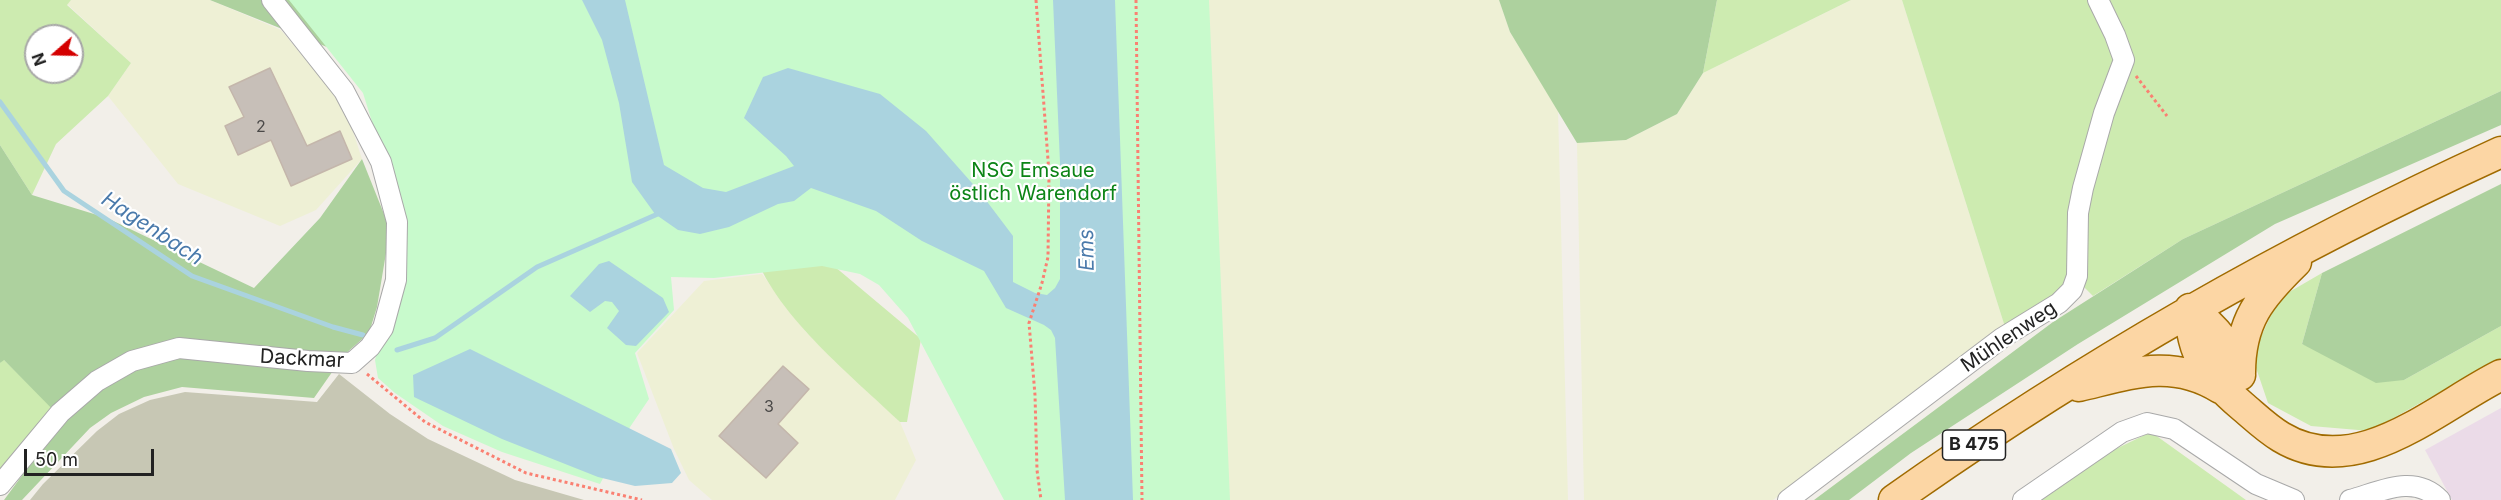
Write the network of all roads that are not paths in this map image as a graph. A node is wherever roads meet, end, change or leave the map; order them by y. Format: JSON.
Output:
{"nodes":[{"id":1,"x":272,"y":0,"type":"edge"},
{"id":2,"x":2098,"y":0,"type":"edge"},
{"id":3,"x":2501,"y":152,"type":"edge"},
{"id":4,"x":2320,"y":239,"type":"junction"},
{"id":5,"x":2190,"y":309,"type":"junction"},
{"id":6,"x":2501,"y":375,"type":"edge"},
{"id":7,"x":2230,"y":380,"type":"junction"},
{"id":8,"x":2055,"y":392,"type":"junction"},
{"id":9,"x":0,"y":485,"type":"edge"},
{"id":10,"x":1788,"y":500,"type":"edge"},
{"id":11,"x":1894,"y":500,"type":"edge"},
{"id":12,"x":2024,"y":500,"type":"edge"},
{"id":13,"x":2294,"y":500,"type":"edge"},
{"id":14,"x":2350,"y":500,"type":"edge"},
{"id":15,"x":2440,"y":500,"type":"edge"}],
"edges":[{"from":1,"to":9,"type":"street","name":"Dackmar"},
{"from":2,"to":10,"type":"street","name":"Mühlenweg"},
{"from":3,"to":4,"type":"main road","number":"B 475"},
{"from":4,"to":5,"type":"main road","number":"B 475"},
{"from":4,"to":7,"type":"main road"},
{"from":5,"to":7,"type":"main road"},
{"from":5,"to":8,"type":"main road","number":"B 475"},
{"from":6,"to":7,"type":"main road"},
{"from":7,"to":8,"type":"main road"},
{"from":8,"to":11,"type":"main road","number":"B 475"},
{"from":12,"to":13,"type":"street"},
{"from":14,"to":15,"type":"street"}]}
